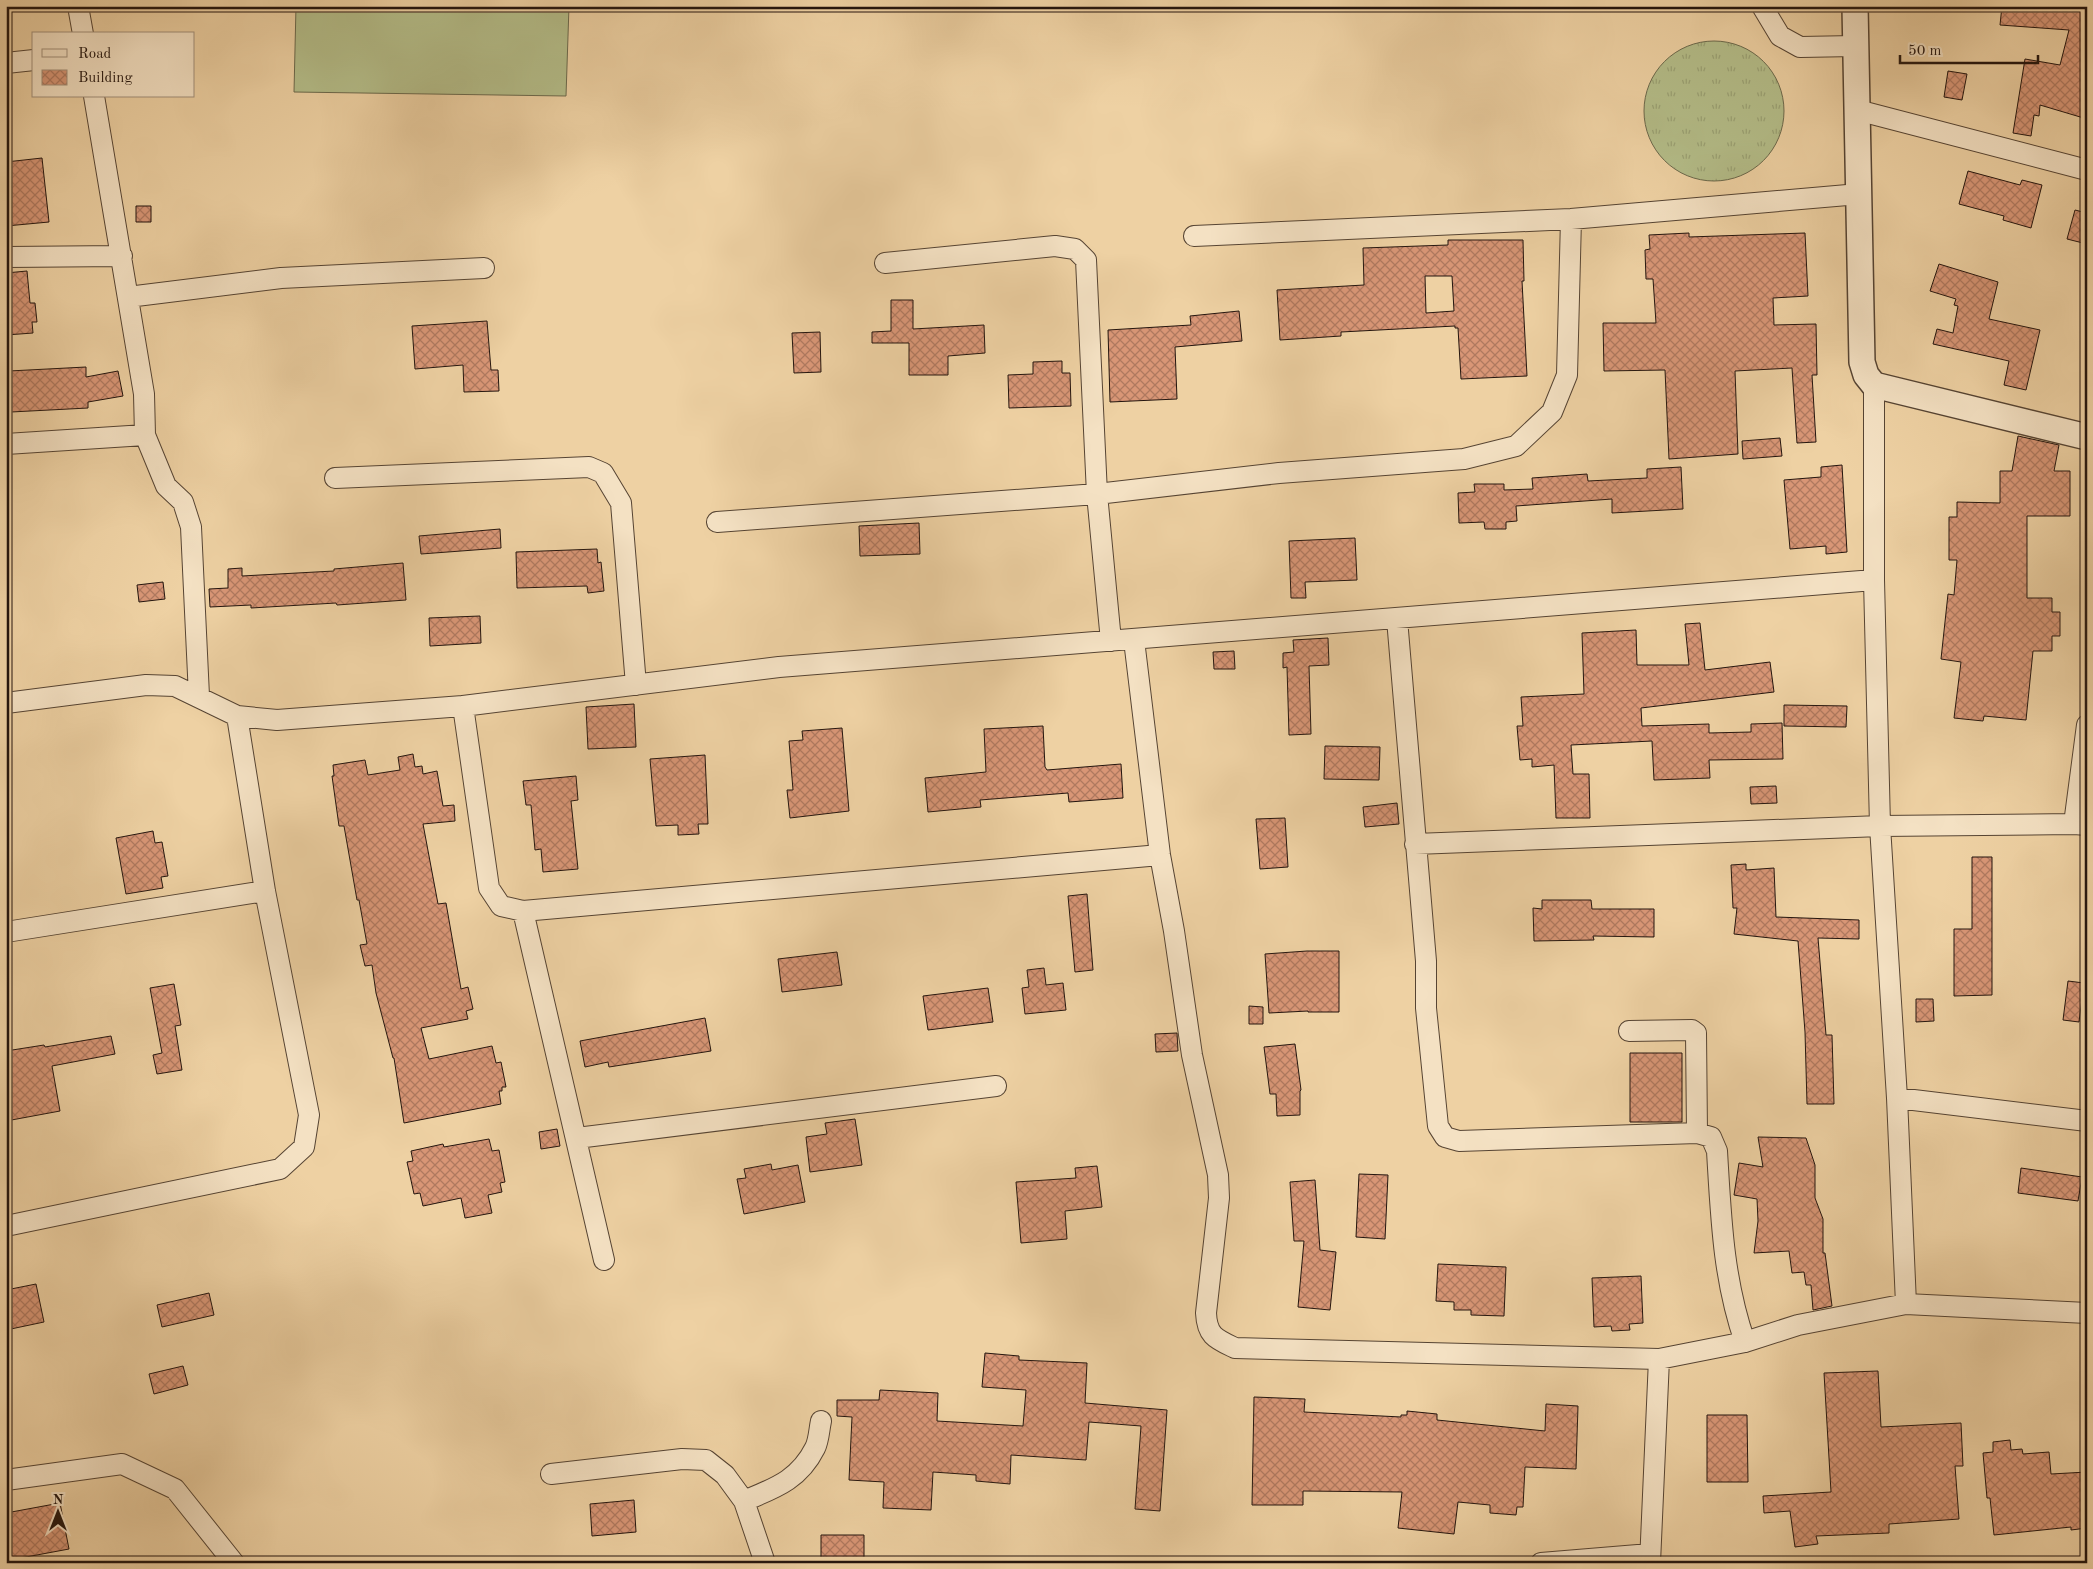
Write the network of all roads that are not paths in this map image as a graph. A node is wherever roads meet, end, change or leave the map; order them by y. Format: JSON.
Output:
{"nodes":[{"id":1,"x":78,"y":6,"type":"edge"},
{"id":2,"x":1762,"y":6,"type":"edge"},
{"id":3,"x":1855,"y":6,"type":"edge"},
{"id":4,"x":83,"y":32,"type":"edge"},
{"id":5,"x":1855,"y":46,"type":"junction"},
{"id":6,"x":32,"y":60,"type":"edge"},
{"id":7,"x":6,"y":63,"type":"edge"},
{"id":8,"x":94,"y":98,"type":"edge"},
{"id":9,"x":1857,"y":110,"type":"junction"},
{"id":10,"x":2087,"y":170,"type":"edge"},
{"id":11,"x":1859,"y":194,"type":"junction"},
{"id":12,"x":1571,"y":219,"type":"junction"},
{"id":13,"x":1194,"y":236,"type":"dead end"},
{"id":14,"x":122,"y":256,"type":"junction"},
{"id":15,"x":6,"y":257,"type":"edge"},
{"id":16,"x":885,"y":263,"type":"dead end"},
{"id":17,"x":484,"y":268,"type":"dead end"},
{"id":18,"x":128,"y":296,"type":"junction"},
{"id":19,"x":1874,"y":385,"type":"junction"},
{"id":20,"x":145,"y":435,"type":"junction"},
{"id":21,"x":2087,"y":437,"type":"edge"},
{"id":22,"x":6,"y":444,"type":"edge"},
{"id":23,"x":335,"y":478,"type":"dead end"},
{"id":24,"x":1097,"y":494,"type":"junction"},
{"id":25,"x":717,"y":522,"type":"dead end"},
{"id":26,"x":1874,"y":580,"type":"junction"},
{"id":27,"x":1396,"y":619,"type":"junction"},
{"id":28,"x":1134,"y":640,"type":"junction"},
{"id":29,"x":1110,"y":641,"type":"junction"},
{"id":30,"x":636,"y":685,"type":"junction"},
{"id":31,"x":199,"y":696,"type":"junction"},
{"id":32,"x":6,"y":703,"type":"edge"},
{"id":33,"x":463,"y":706,"type":"junction"},
{"id":34,"x":237,"y":716,"type":"junction"},
{"id":35,"x":2087,"y":725,"type":"edge"},
{"id":36,"x":2080,"y":824,"type":"edge"},
{"id":37,"x":1880,"y":826,"type":"junction"},
{"id":38,"x":1415,"y":844,"type":"junction"},
{"id":39,"x":1160,"y":855,"type":"junction"},
{"id":40,"x":265,"y":891,"type":"junction"},
{"id":41,"x":523,"y":911,"type":"junction"},
{"id":42,"x":6,"y":932,"type":"edge"},
{"id":43,"x":1629,"y":1031,"type":"dead end"},
{"id":44,"x":996,"y":1086,"type":"dead end"},
{"id":45,"x":1897,"y":1098,"type":"junction"},
{"id":46,"x":2087,"y":1121,"type":"edge"},
{"id":47,"x":1697,"y":1133,"type":"junction"},
{"id":48,"x":577,"y":1138,"type":"junction"},
{"id":49,"x":6,"y":1226,"type":"edge"},
{"id":50,"x":604,"y":1260,"type":"dead end"},
{"id":51,"x":1906,"y":1304,"type":"junction"},
{"id":52,"x":2087,"y":1313,"type":"edge"},
{"id":53,"x":1745,"y":1342,"type":"junction"},
{"id":54,"x":1659,"y":1359,"type":"junction"},
{"id":55,"x":821,"y":1421,"type":"dead end"},
{"id":56,"x":551,"y":1474,"type":"dead end"},
{"id":57,"x":6,"y":1480,"type":"edge"},
{"id":58,"x":744,"y":1502,"type":"junction"},
{"id":59,"x":1650,"y":1559,"type":"edge"},
{"id":60,"x":234,"y":1563,"type":"edge"},
{"id":61,"x":765,"y":1563,"type":"edge"},
{"id":62,"x":1541,"y":1563,"type":"edge"}],
"edges":[{"from":1,"to":4,"type":"street"},
{"from":2,"to":5,"type":"street"},
{"from":3,"to":5,"type":"street"},
{"from":5,"to":9,"type":"street"},
{"from":6,"to":7,"type":"street"},
{"from":8,"to":14,"type":"street"},
{"from":9,"to":10,"type":"street"},
{"from":9,"to":11,"type":"street"},
{"from":11,"to":12,"type":"street"},
{"from":11,"to":19,"type":"street"},
{"from":12,"to":13,"type":"street"},
{"from":12,"to":24,"type":"street"},
{"from":14,"to":15,"type":"street"},
{"from":14,"to":18,"type":"street"},
{"from":16,"to":24,"type":"street"},
{"from":17,"to":18,"type":"street"},
{"from":18,"to":20,"type":"street"},
{"from":19,"to":21,"type":"street"},
{"from":19,"to":26,"type":"street"},
{"from":20,"to":22,"type":"street"},
{"from":20,"to":31,"type":"street"},
{"from":23,"to":30,"type":"street"},
{"from":24,"to":25,"type":"street"},
{"from":24,"to":29,"type":"street"},
{"from":26,"to":27,"type":"street"},
{"from":26,"to":37,"type":"street"},
{"from":27,"to":28,"type":"street"},
{"from":27,"to":38,"type":"street"},
{"from":28,"to":29,"type":"street"},
{"from":28,"to":39,"type":"street"},
{"from":29,"to":30,"type":"street"},
{"from":30,"to":33,"type":"street"},
{"from":31,"to":32,"type":"street"},
{"from":31,"to":34,"type":"street"},
{"from":33,"to":34,"type":"street"},
{"from":33,"to":41,"type":"street"},
{"from":34,"to":40,"type":"street"},
{"from":35,"to":36,"type":"street"},
{"from":36,"to":37,"type":"street"},
{"from":37,"to":38,"type":"street"},
{"from":37,"to":45,"type":"street"},
{"from":38,"to":47,"type":"street"},
{"from":39,"to":41,"type":"street"},
{"from":39,"to":54,"type":"street"},
{"from":40,"to":42,"type":"street"},
{"from":40,"to":49,"type":"street"},
{"from":41,"to":48,"type":"street"},
{"from":43,"to":47,"type":"street"},
{"from":44,"to":48,"type":"street"},
{"from":45,"to":46,"type":"street"},
{"from":45,"to":51,"type":"street"},
{"from":47,"to":53,"type":"street"},
{"from":48,"to":50,"type":"street"},
{"from":51,"to":52,"type":"street"},
{"from":51,"to":53,"type":"street"},
{"from":53,"to":54,"type":"street"},
{"from":54,"to":59,"type":"street"},
{"from":55,"to":58,"type":"street"},
{"from":56,"to":58,"type":"street"},
{"from":57,"to":60,"type":"street"},
{"from":58,"to":61,"type":"street"},
{"from":59,"to":62,"type":"street"}]}
